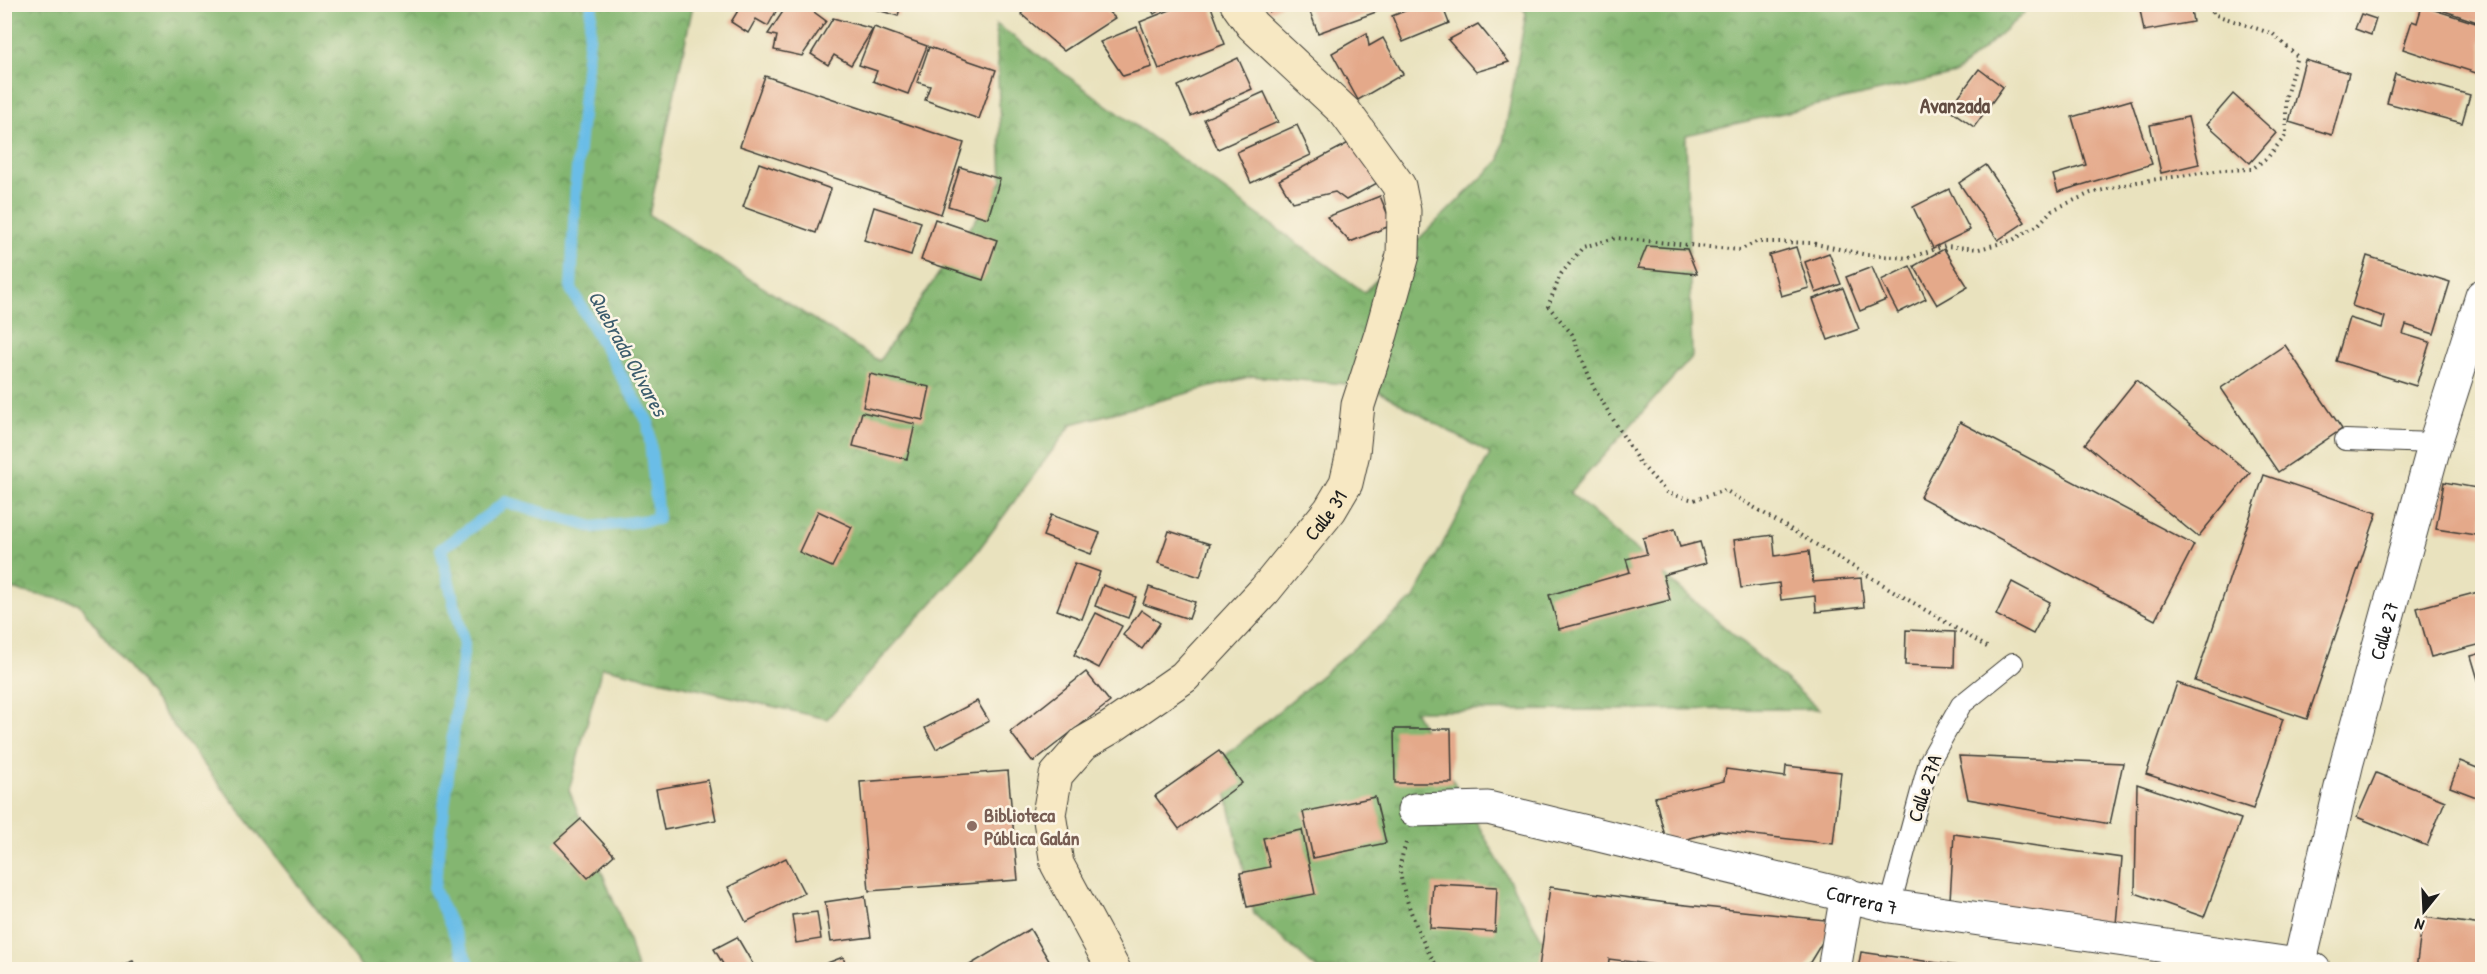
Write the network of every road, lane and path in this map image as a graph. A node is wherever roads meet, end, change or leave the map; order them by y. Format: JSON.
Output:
{"nodes":[{"id":1,"x":1238,"y":4,"type":"edge"},
{"id":2,"x":2212,"y":4,"type":"edge"},
{"id":3,"x":2482,"y":296,"type":"edge"},
{"id":4,"x":2345,"y":440,"type":"dead end"},
{"id":5,"x":2435,"y":442,"type":"junction"},
{"id":6,"x":2013,"y":663,"type":"joint"},
{"id":7,"x":1414,"y":810,"type":"joint"},
{"id":8,"x":1847,"y":894,"type":"junction"},
{"id":9,"x":1890,"y":906,"type":"junction"},
{"id":10,"x":2303,"y":968,"type":"edge"},
{"id":11,"x":1114,"y":969,"type":"edge"},
{"id":12,"x":1441,"y":969,"type":"edge"},
{"id":13,"x":1834,"y":969,"type":"edge"}],
"edges":[{"from":1,"to":11,"type":"street","name":"Calle 31"},
{"from":2,"to":6,"type":"path"},
{"from":3,"to":5,"type":"street","name":"Calle 27"},
{"from":4,"to":5,"type":"lane"},
{"from":5,"to":10,"type":"street","name":"Calle 27"},
{"from":6,"to":9,"type":"lane","name":"Calle 27A"},
{"from":7,"to":8,"type":"street","name":"Carrera 7"},
{"from":7,"to":12,"type":"path"},
{"from":8,"to":9,"type":"street","name":"Carrera 7"},
{"from":8,"to":13,"type":"street"},
{"from":9,"to":10,"type":"street","name":"Carrera 7"}]}
